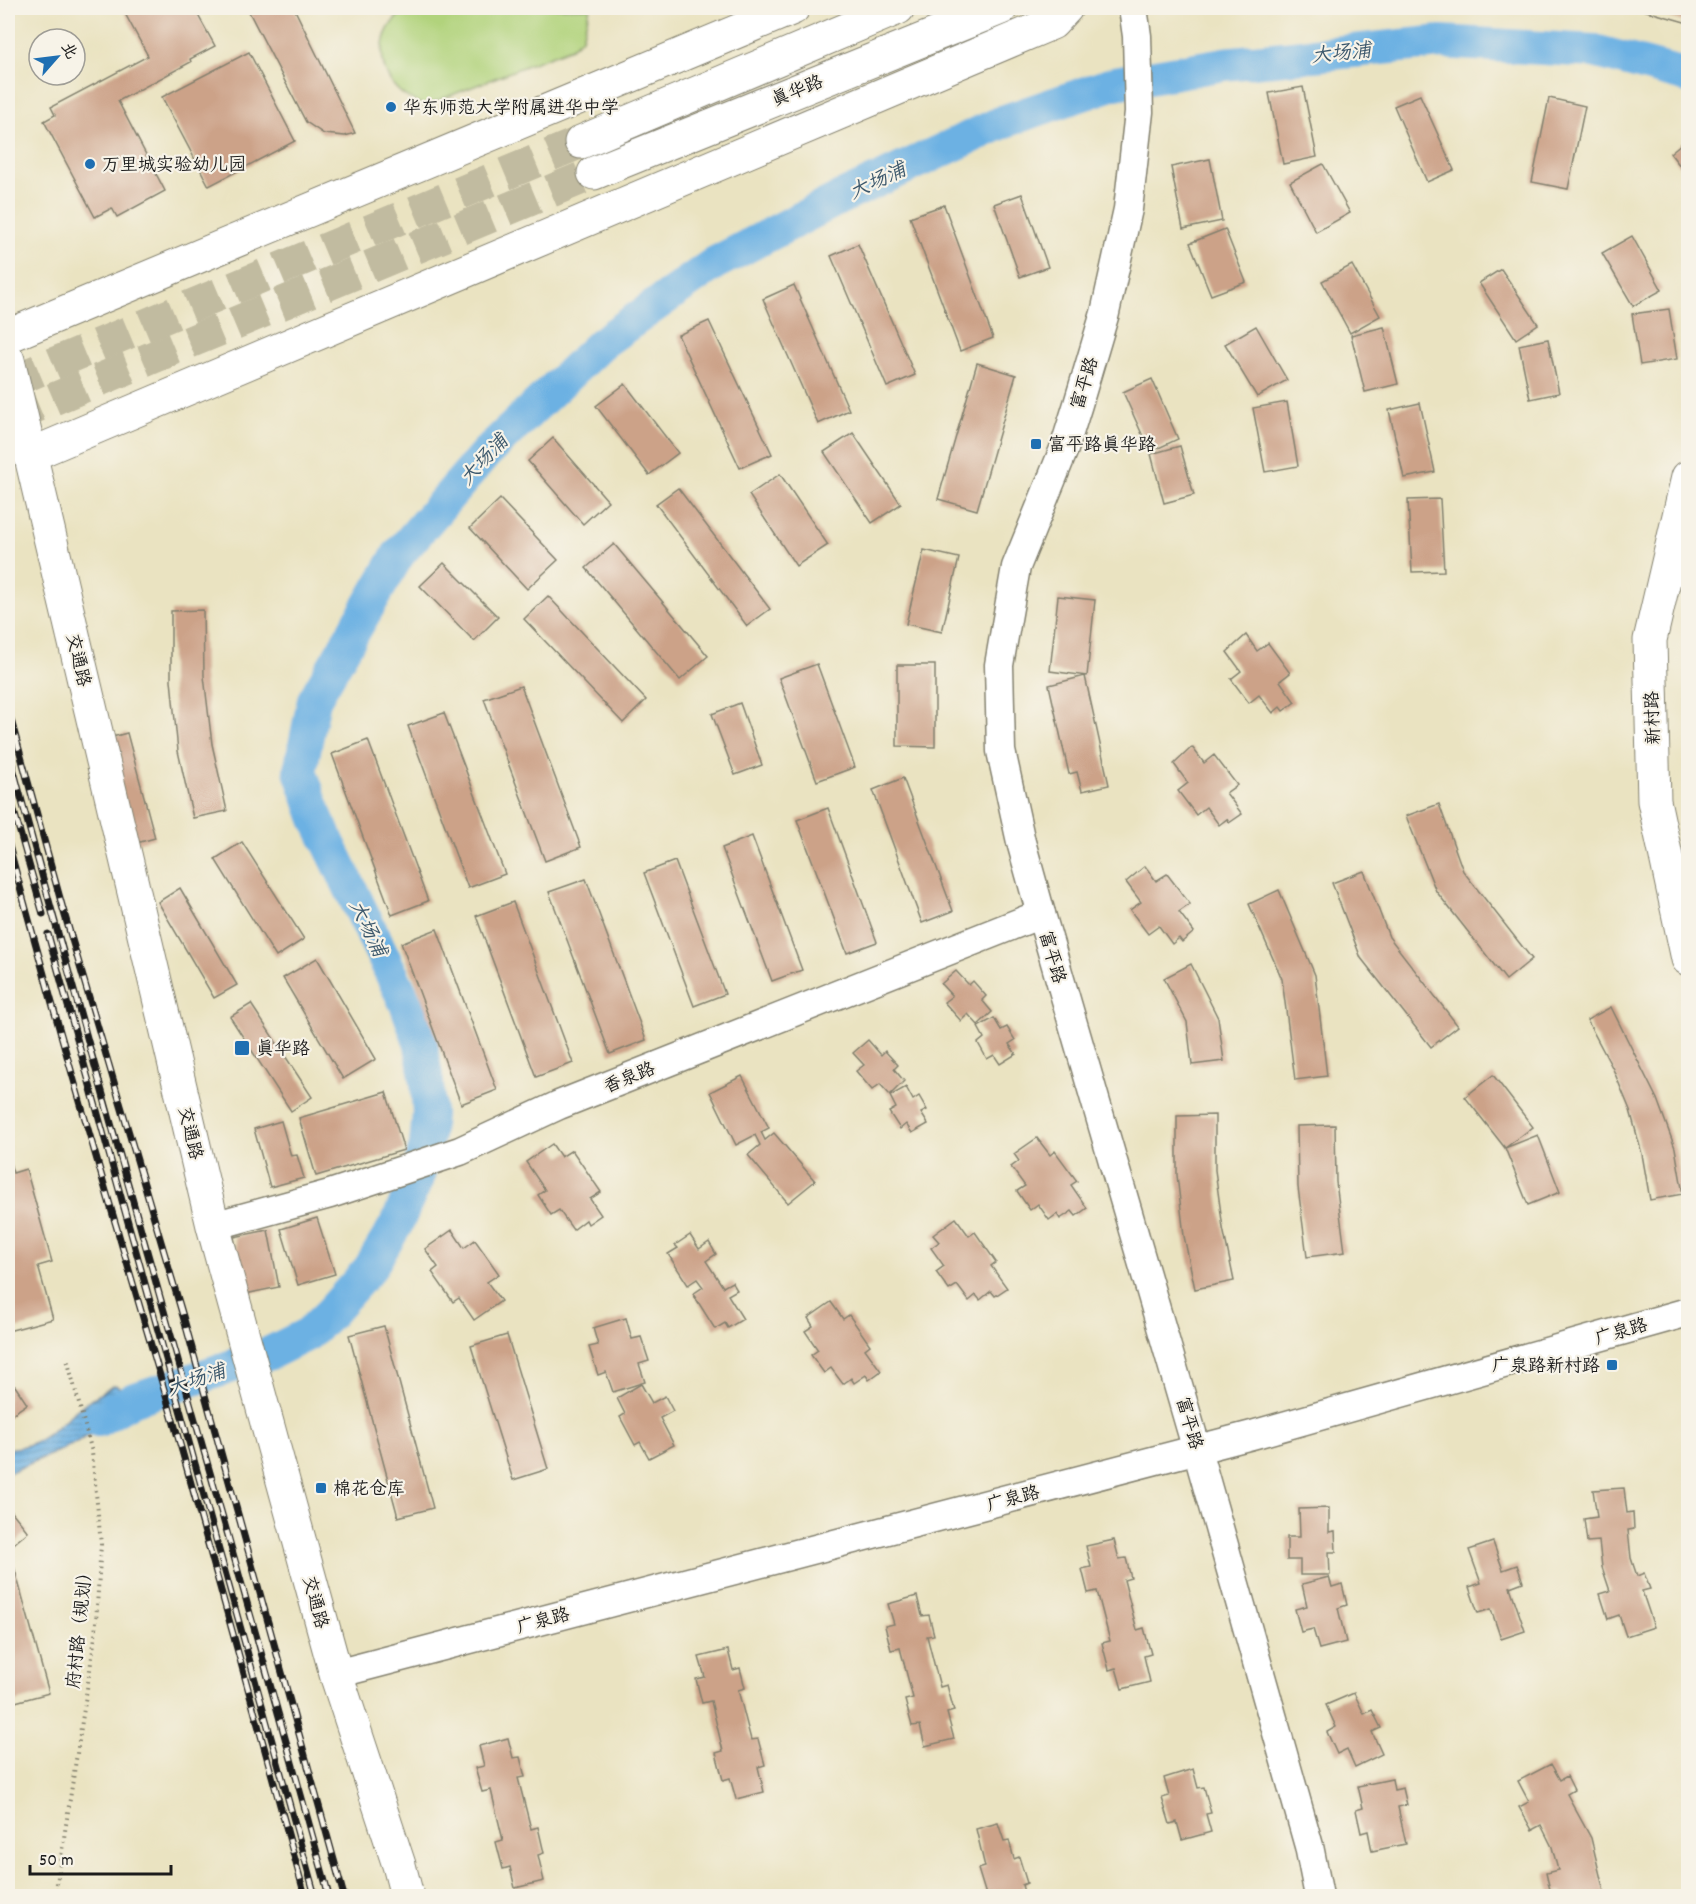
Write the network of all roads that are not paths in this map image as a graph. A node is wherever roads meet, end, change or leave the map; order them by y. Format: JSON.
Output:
{"nodes":[{"id":1,"x":793,"y":8,"type":"edge"},
{"id":2,"x":898,"y":8,"type":"edge"},
{"id":3,"x":1001,"y":8,"type":"edge"},
{"id":4,"x":1066,"y":8,"type":"edge"},
{"id":5,"x":1133,"y":8,"type":"edge"},
{"id":6,"x":581,"y":142,"type":"tunnel mouth"},
{"id":7,"x":594,"y":173,"type":"tunnel mouth"},
{"id":8,"x":8,"y":336,"type":"edge"},
{"id":9,"x":8,"y":360,"type":"edge"},
{"id":10,"x":30,"y":455,"type":"junction"},
{"id":11,"x":1689,"y":477,"type":"edge"},
{"id":12,"x":1041,"y":914,"type":"junction"},
{"id":13,"x":1689,"y":959,"type":"edge"},
{"id":14,"x":213,"y":1226,"type":"junction"},
{"id":15,"x":1689,"y":1312,"type":"edge"},
{"id":16,"x":1197,"y":1450,"type":"junction"},
{"id":17,"x":336,"y":1674,"type":"junction"},
{"id":18,"x":407,"y":1896,"type":"edge"},
{"id":19,"x":1319,"y":1896,"type":"edge"}],
"edges":[{"from":1,"to":8,"type":"main road"},
{"from":2,"to":6,"type":"main road","name":"真华路"},
{"from":3,"to":7,"type":"main road","name":"真华路"},
{"from":4,"to":10,"type":"main road"},
{"from":5,"to":12,"type":"street","name":"富平路"},
{"from":9,"to":10,"type":"main road","name":"交通路"},
{"from":10,"to":14,"type":"main road","name":"交通路"},
{"from":11,"to":13,"type":"main road","name":"新村路"},
{"from":12,"to":14,"type":"street","name":"香泉路"},
{"from":12,"to":16,"type":"street","name":"富平路"},
{"from":14,"to":17,"type":"main road","name":"交通路"},
{"from":15,"to":16,"type":"street","name":"广泉路"},
{"from":16,"to":17,"type":"street","name":"广泉路"},
{"from":16,"to":19,"type":"street","name":"富平路"},
{"from":17,"to":18,"type":"main road","name":"交通路"}]}
